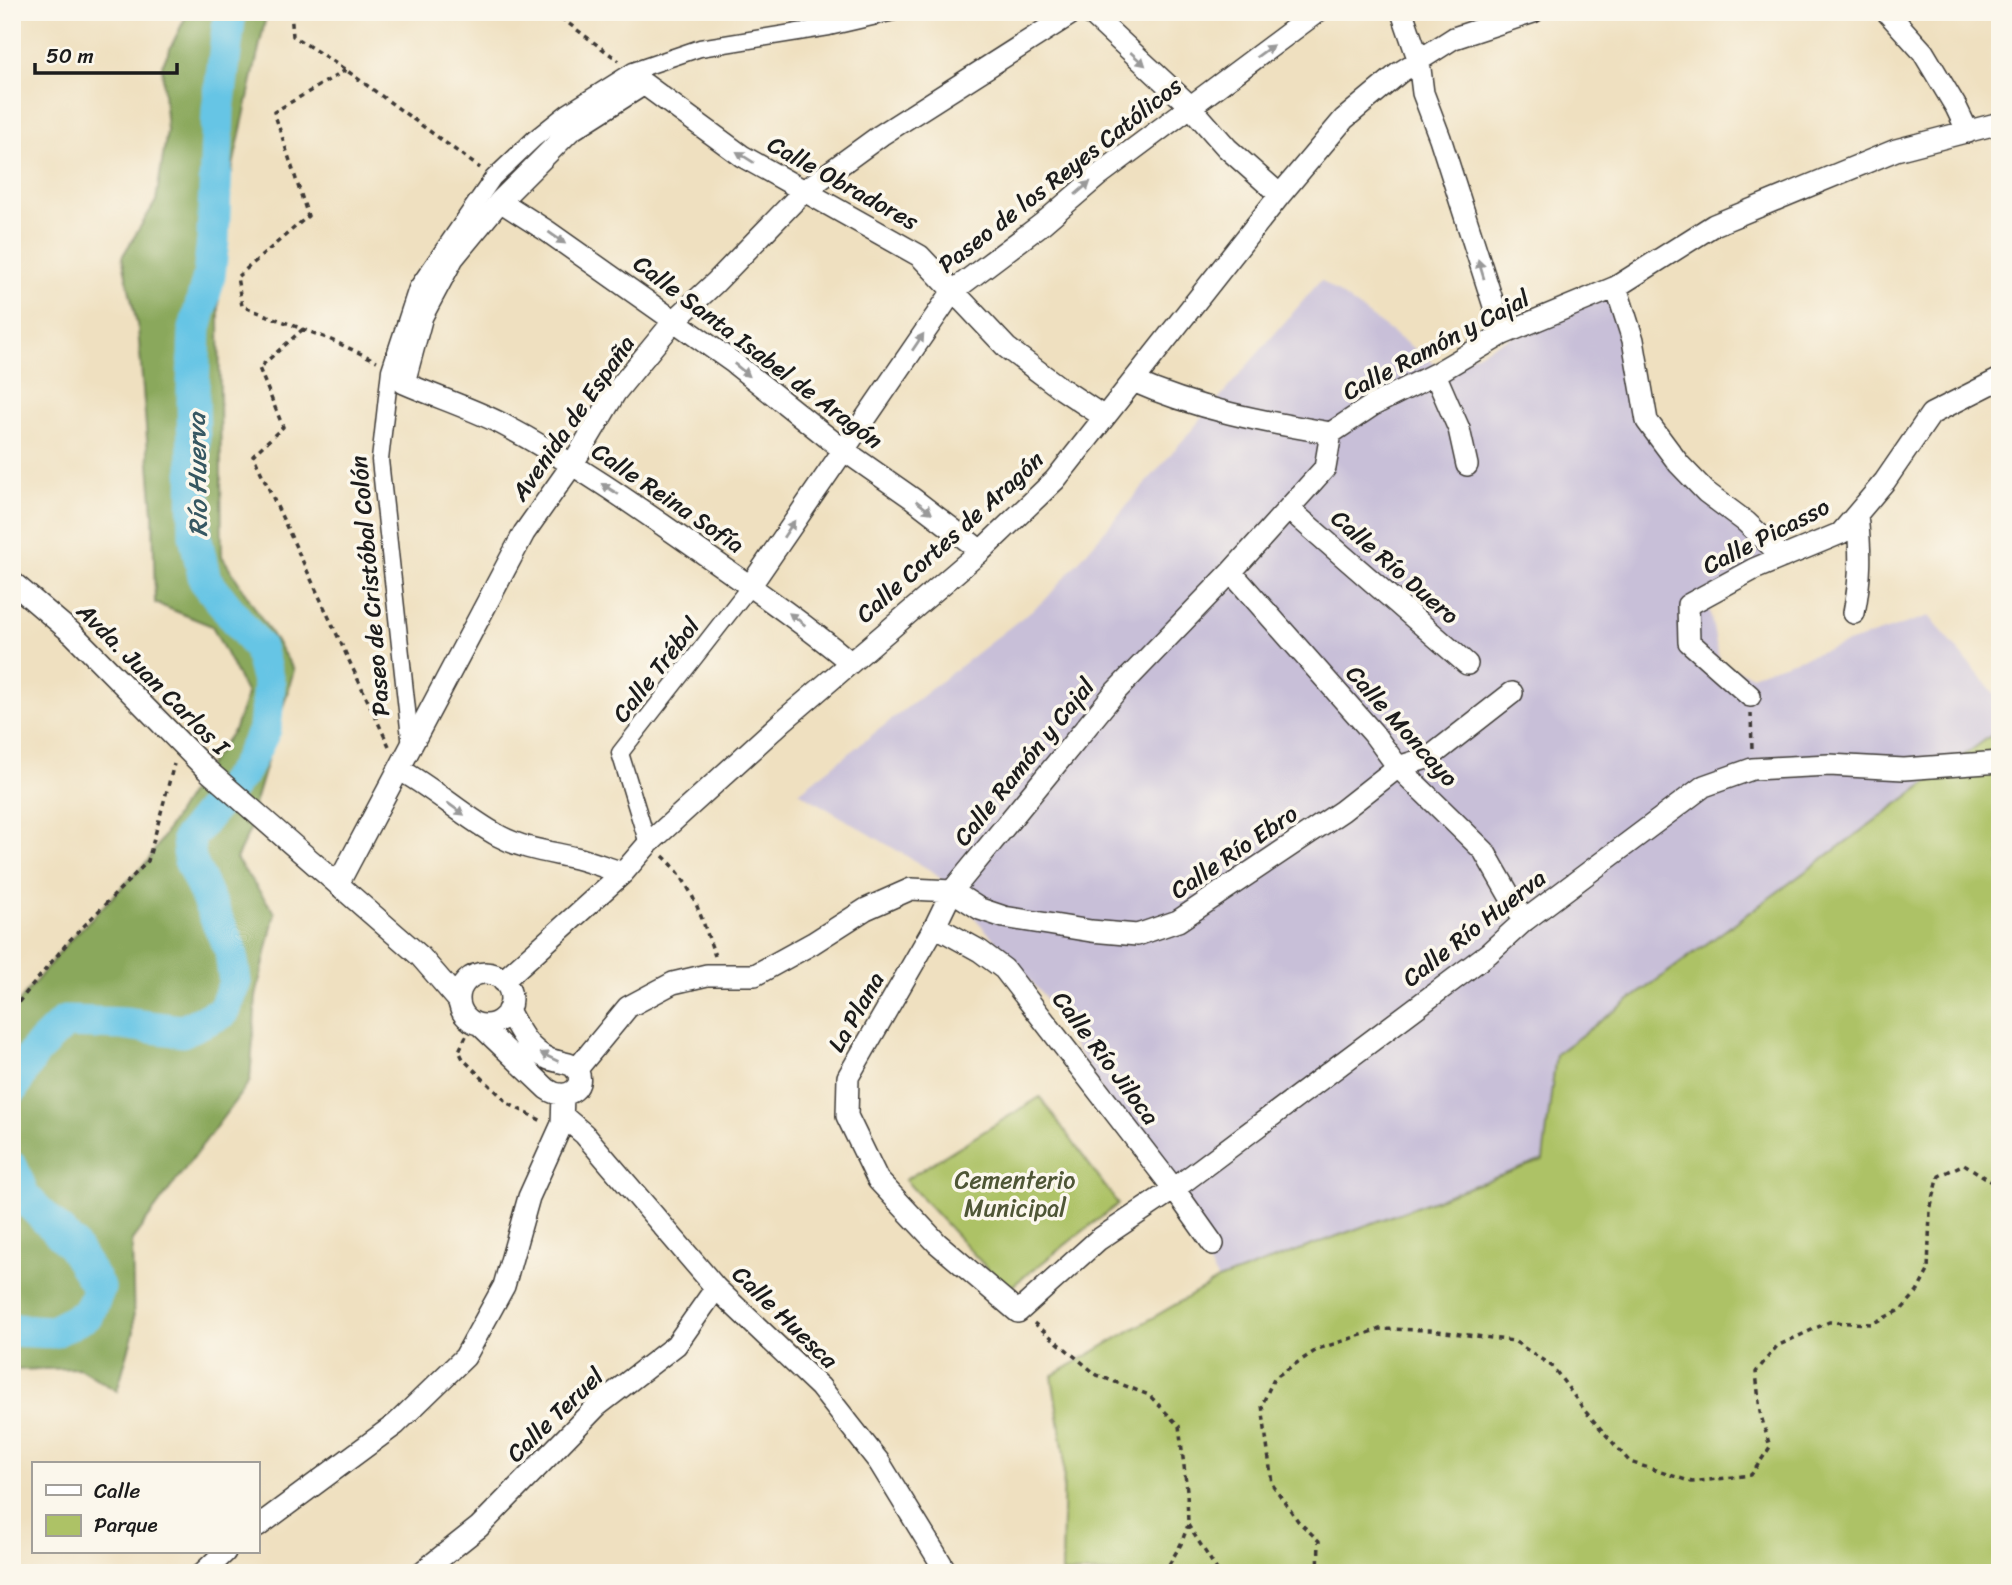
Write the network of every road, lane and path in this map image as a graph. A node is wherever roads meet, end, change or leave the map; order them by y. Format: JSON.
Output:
{"nodes":[{"id":1,"x":291,"y":12,"type":"edge"},
{"id":2,"x":554,"y":12,"type":"edge"},
{"id":3,"x":894,"y":12,"type":"edge"},
{"id":4,"x":1074,"y":12,"type":"edge"},
{"id":5,"x":1089,"y":12,"type":"edge"},
{"id":6,"x":1318,"y":12,"type":"edge"},
{"id":7,"x":1402,"y":12,"type":"edge"},
{"id":8,"x":1533,"y":12,"type":"edge"},
{"id":9,"x":1887,"y":12,"type":"edge"},
{"id":10,"x":1419,"y":61,"type":"junction"},
{"id":11,"x":346,"y":70,"type":"junction"},
{"id":12,"x":638,"y":78,"type":"junction"},
{"id":13,"x":1190,"y":106,"type":"junction"},
{"id":14,"x":2000,"y":124,"type":"edge"},
{"id":15,"x":1968,"y":132,"type":"junction"},
{"id":16,"x":494,"y":178,"type":"junction"},
{"id":17,"x":804,"y":191,"type":"junction"},
{"id":18,"x":1280,"y":195,"type":"junction"},
{"id":19,"x":499,"y":201,"type":"junction"},
{"id":20,"x":1616,"y":287,"type":"junction"},
{"id":21,"x":953,"y":290,"type":"junction"},
{"id":22,"x":674,"y":321,"type":"junction"},
{"id":23,"x":303,"y":329,"type":"junction"},
{"id":24,"x":1503,"y":334,"type":"junction"},
{"id":25,"x":1435,"y":374,"type":"junction"},
{"id":26,"x":397,"y":377,"type":"junction"},
{"id":27,"x":2000,"y":379,"type":"edge"},
{"id":28,"x":1133,"y":381,"type":"junction"},
{"id":29,"x":1104,"y":417,"type":"junction"},
{"id":30,"x":1331,"y":433,"type":"junction"},
{"id":31,"x":842,"y":449,"type":"junction"},
{"id":32,"x":572,"y":465,"type":"junction"},
{"id":33,"x":1467,"y":466,"type":"dead end"},
{"id":34,"x":1289,"y":509,"type":"junction"},
{"id":35,"x":1857,"y":515,"type":"junction"},
{"id":36,"x":981,"y":551,"type":"junction"},
{"id":37,"x":1783,"y":557,"type":"junction"},
{"id":38,"x":1231,"y":572,"type":"junction"},
{"id":39,"x":12,"y":582,"type":"edge"},
{"id":40,"x":751,"y":585,"type":"junction"},
{"id":41,"x":1854,"y":614,"type":"dead end"},
{"id":42,"x":850,"y":662,"type":"junction"},
{"id":43,"x":1467,"y":664,"type":"dead end"},
{"id":44,"x":1511,"y":693,"type":"dead end"},
{"id":45,"x":1750,"y":696,"type":"joint"},
{"id":46,"x":180,"y":742,"type":"junction"},
{"id":47,"x":411,"y":749,"type":"junction"},
{"id":48,"x":2000,"y":762,"type":"edge"},
{"id":49,"x":1398,"y":766,"type":"junction"},
{"id":50,"x":1752,"y":769,"type":"junction"},
{"id":51,"x":400,"y":770,"type":"junction"},
{"id":52,"x":648,"y":844,"type":"junction"},
{"id":53,"x":623,"y":873,"type":"junction"},
{"id":54,"x":338,"y":884,"type":"junction"},
{"id":55,"x":952,"y":891,"type":"junction"},
{"id":56,"x":1524,"y":921,"type":"junction"},
{"id":57,"x":935,"y":926,"type":"junction"},
{"id":58,"x":420,"y":956,"type":"junction"},
{"id":59,"x":722,"y":975,"type":"junction"},
{"id":60,"x":473,"y":976,"type":"junction"},
{"id":61,"x":503,"y":981,"type":"junction"},
{"id":62,"x":459,"y":1001,"type":"junction"},
{"id":63,"x":12,"y":1010,"type":"edge"},
{"id":64,"x":509,"y":1010,"type":"junction"},
{"id":65,"x":474,"y":1029,"type":"junction"},
{"id":66,"x":576,"y":1070,"type":"junction"},
{"id":67,"x":562,"y":1114,"type":"junction"},
{"id":68,"x":2000,"y":1187,"type":"edge"},
{"id":69,"x":1174,"y":1189,"type":"junction"},
{"id":70,"x":1213,"y":1244,"type":"dead end"},
{"id":71,"x":716,"y":1288,"type":"junction"},
{"id":72,"x":1018,"y":1312,"type":"junction"},
{"id":73,"x":1188,"y":1525,"type":"junction"},
{"id":74,"x":259,"y":1526,"type":"edge"},
{"id":75,"x":223,"y":1554,"type":"edge"},
{"id":76,"x":203,"y":1573,"type":"edge"},
{"id":77,"x":421,"y":1573,"type":"edge"},
{"id":78,"x":947,"y":1573,"type":"edge"},
{"id":79,"x":1164,"y":1573,"type":"edge"},
{"id":80,"x":1219,"y":1573,"type":"edge"},
{"id":81,"x":1318,"y":1573,"type":"edge"}],
"edges":[{"from":1,"to":11,"type":"path"},
{"from":2,"to":12,"type":"path"},
{"from":3,"to":12,"type":"street","name":"Paseo de Cristóbal Colón"},
{"from":4,"to":17,"type":"street","name":"Avenida de España"},
{"from":5,"to":13,"type":"street","one_way":true},
{"from":13,"to":6,"type":"street","name":"Paseo de los Reyes Católicos","one_way":true},
{"from":7,"to":10,"type":"street"},
{"from":8,"to":10,"type":"street","name":"Calle Cortes de Aragón"},
{"from":9,"to":15,"type":"street"},
{"from":10,"to":18,"type":"street","name":"Calle Cortes de Aragón"},
{"from":24,"to":10,"type":"street","one_way":true},
{"from":11,"to":16,"type":"path"},
{"from":11,"to":23,"type":"path"},
{"from":12,"to":16,"type":"street","name":"Paseo de Cristóbal Colón"},
{"from":17,"to":12,"type":"street","name":"Calle Obradores","one_way":true},
{"from":12,"to":19,"type":"street","name":"Paseo de Cristóbal Colón"},
{"from":13,"to":18,"type":"street"},
{"from":21,"to":13,"type":"street","name":"Paseo de los Reyes Católicos","one_way":true},
{"from":14,"to":15,"type":"street","name":"Calle Ramón y Cajal"},
{"from":15,"to":20,"type":"street","name":"Calle Ramón y Cajal"},
{"from":16,"to":26,"type":"street","name":"Paseo de Cristóbal Colón"},
{"from":17,"to":21,"type":"street","name":"Calle Obradores"},
{"from":17,"to":22,"type":"street","name":"Avenida de España"},
{"from":18,"to":28,"type":"street","name":"Calle Cortes de Aragón"},
{"from":19,"to":22,"type":"street","name":"Calle Santa Isabel de Aragón","one_way":true},
{"from":19,"to":26,"type":"street","name":"Paseo de Cristóbal Colón"},
{"from":20,"to":24,"type":"street","name":"Calle Ramón y Cajal"},
{"from":20,"to":37,"type":"street"},
{"from":21,"to":29,"type":"street","name":"Calle Obradores"},
{"from":31,"to":21,"type":"street","name":"Paseo de los Reyes Católicos","one_way":true},
{"from":22,"to":31,"type":"street","name":"Calle Santa Isabel de Aragón","one_way":true},
{"from":22,"to":32,"type":"street","name":"Avenida de España"},
{"from":23,"to":26,"type":"path"},
{"from":23,"to":51,"type":"path"},
{"from":24,"to":25,"type":"street","name":"Calle Ramón y Cajal"},
{"from":25,"to":30,"type":"street","name":"Calle Ramón y Cajal"},
{"from":25,"to":33,"type":"street"},
{"from":26,"to":32,"type":"street","name":"Calle Reina Sofía"},
{"from":26,"to":47,"type":"street","name":"Paseo de Cristóbal Colón"},
{"from":27,"to":35,"type":"street","name":"Calle Picasso"},
{"from":28,"to":29,"type":"street","name":"Calle Cortes de Aragón"},
{"from":28,"to":30,"type":"street"},
{"from":29,"to":36,"type":"street","name":"Calle Cortes de Aragón"},
{"from":30,"to":34,"type":"street","name":"Calle Ramón y Cajal"},
{"from":31,"to":36,"type":"street","name":"Calle Santa Isabel de Aragón","one_way":true},
{"from":40,"to":31,"type":"street","name":"Paseo de los Reyes Católicos","one_way":true},
{"from":40,"to":32,"type":"street","name":"Calle Reina Sofía","one_way":true},
{"from":32,"to":47,"type":"street","name":"Avenida de España"},
{"from":34,"to":38,"type":"street","name":"Calle Ramón y Cajal"},
{"from":34,"to":43,"type":"street","name":"Calle Río Duero"},
{"from":35,"to":37,"type":"street","name":"Calle Picasso"},
{"from":35,"to":41,"type":"street"},
{"from":36,"to":42,"type":"street","name":"Calle Cortes de Aragón"},
{"from":37,"to":45,"type":"street","name":"Calle Picasso"},
{"from":38,"to":49,"type":"street","name":"Calle Moncayo"},
{"from":38,"to":55,"type":"street","name":"Calle Ramón y Cajal"},
{"from":39,"to":46,"type":"street","name":"Avda. Juan Carlos I"},
{"from":42,"to":40,"type":"street","name":"Calle Reina Sofía","one_way":true},
{"from":40,"to":52,"type":"street","name":"Calle Trébol"},
{"from":42,"to":52,"type":"street","name":"Calle Cortes de Aragón"},
{"from":44,"to":49,"type":"street","name":"Calle Río Ebro"},
{"from":45,"to":50,"type":"path"},
{"from":46,"to":54,"type":"street","name":"Avda. Juan Carlos I"},
{"from":46,"to":63,"type":"path"},
{"from":47,"to":51,"type":"street","name":"Avenida de España"},
{"from":48,"to":50,"type":"street","name":"Calle Río Huerva"},
{"from":49,"to":55,"type":"street","name":"Calle Río Ebro"},
{"from":49,"to":56,"type":"street","name":"Calle Moncayo"},
{"from":50,"to":56,"type":"street","name":"Calle Río Huerva"},
{"from":51,"to":53,"type":"street","one_way":true},
{"from":51,"to":54,"type":"street","name":"Avenida de España"},
{"from":52,"to":53,"type":"street","name":"Calle Cortes de Aragón"},
{"from":52,"to":59,"type":"path"},
{"from":53,"to":61,"type":"street","name":"Calle Cortes de Aragón"},
{"from":54,"to":58,"type":"street","name":"Avda. Juan Carlos I"},
{"from":55,"to":57,"type":"street","name":"La Plana"},
{"from":55,"to":59,"type":"street"},
{"from":56,"to":69,"type":"street","name":"Calle Río Huerva"},
{"from":57,"to":69,"type":"street","name":"Calle Río Jiloca"},
{"from":57,"to":72,"type":"street","name":"La Plana"},
{"from":58,"to":60,"type":"street"},
{"from":58,"to":62,"type":"street"},
{"from":59,"to":66,"type":"street"},
{"from":60,"to":61,"type":"street"},
{"from":60,"to":62,"type":"street"},
{"from":61,"to":64,"type":"street"},
{"from":62,"to":65,"type":"street"},
{"from":64,"to":65,"type":"street"},
{"from":66,"to":64,"type":"street","one_way":true},
{"from":65,"to":67,"type":"street","name":"Calle Huesca"},
{"from":65,"to":67,"type":"path"},
{"from":66,"to":67,"type":"street"},
{"from":67,"to":71,"type":"street","name":"Calle Huesca"},
{"from":67,"to":74,"type":"street"},
{"from":68,"to":81,"type":"path"},
{"from":69,"to":70,"type":"street","name":"Calle Río Jiloca"},
{"from":69,"to":72,"type":"street","name":"Calle Río Huerva"},
{"from":71,"to":77,"type":"street","name":"Calle Teruel"},
{"from":71,"to":78,"type":"street","name":"Calle Huesca"},
{"from":72,"to":73,"type":"path"},
{"from":73,"to":79,"type":"path"},
{"from":73,"to":80,"type":"path"},
{"from":75,"to":76,"type":"street"}]}
